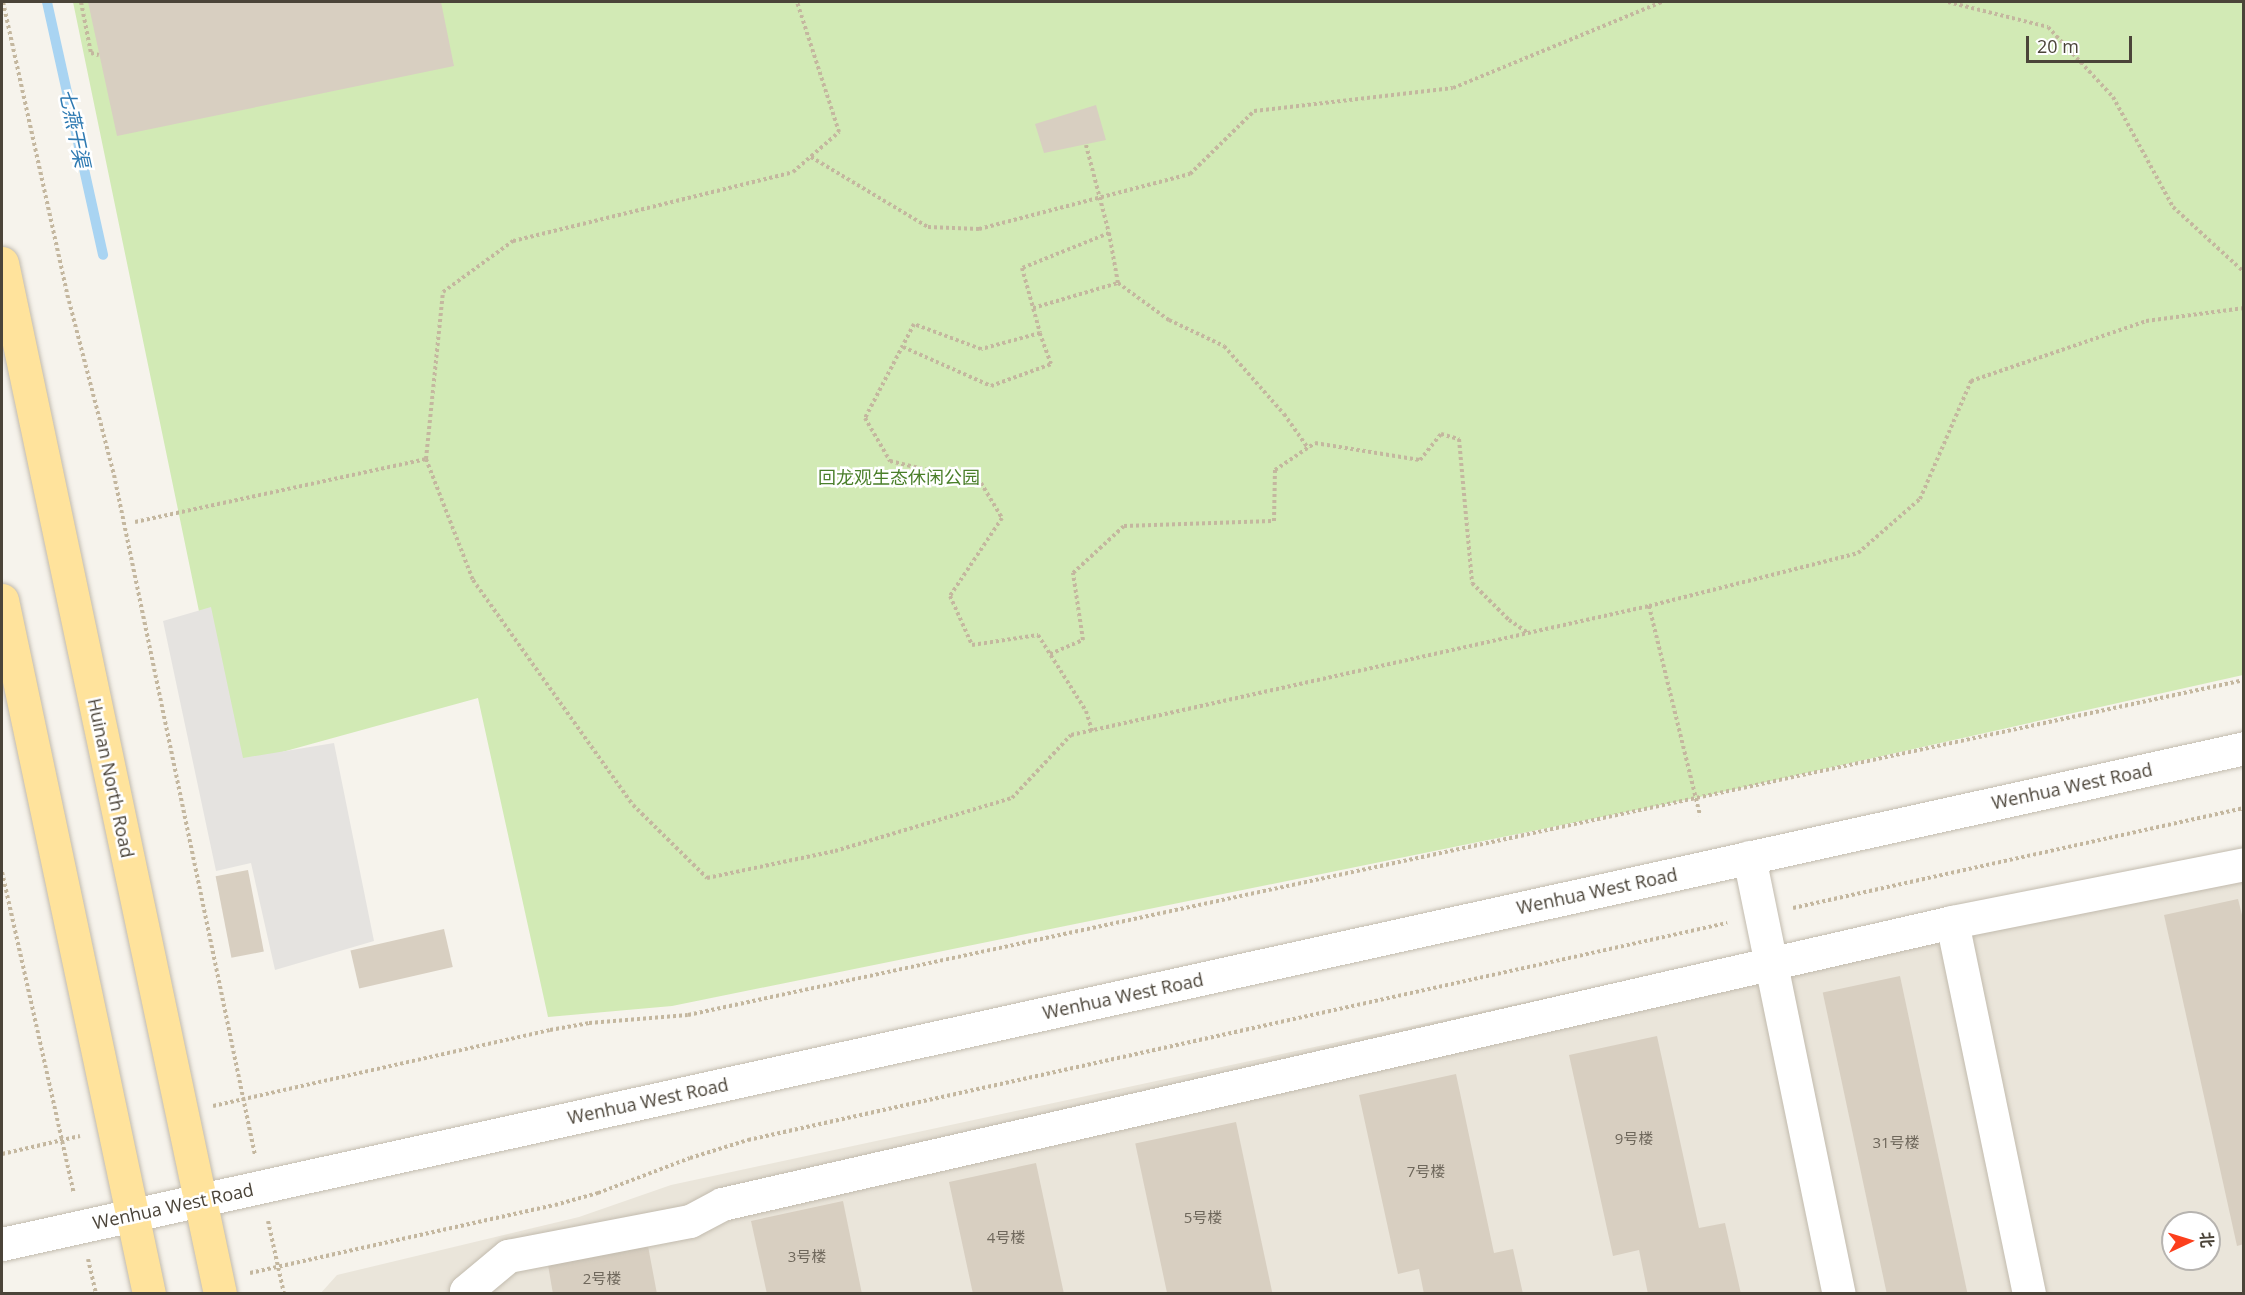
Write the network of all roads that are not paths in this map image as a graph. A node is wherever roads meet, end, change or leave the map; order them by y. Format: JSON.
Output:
{"nodes":[{"id":1,"x":2,"y":263,"type":"edge"},
{"id":2,"x":2,"y":600,"type":"edge"},
{"id":3,"x":2244,"y":748,"type":"edge"},
{"id":4,"x":1749,"y":857,"type":"junction"},
{"id":5,"x":2244,"y":864,"type":"edge"},
{"id":6,"x":1952,"y":922,"type":"junction"},
{"id":7,"x":1771,"y":964,"type":"junction"},
{"id":8,"x":200,"y":1200,"type":"junction"},
{"id":9,"x":133,"y":1215,"type":"junction"},
{"id":10,"x":2,"y":1244,"type":"edge"},
{"id":11,"x":149,"y":1293,"type":"edge"},
{"id":12,"x":220,"y":1293,"type":"edge"},
{"id":13,"x":467,"y":1293,"type":"edge"},
{"id":14,"x":1839,"y":1293,"type":"edge"},
{"id":15,"x":2029,"y":1293,"type":"edge"}],
"edges":[{"from":1,"to":8,"type":"main road","name":"Huinan North Road"},
{"from":2,"to":9,"type":"main road"},
{"from":3,"to":4,"type":"street","name":"Wenhua West Road"},
{"from":4,"to":7,"type":"street"},
{"from":4,"to":8,"type":"street","name":"Wenhua West Road"},
{"from":5,"to":6,"type":"street"},
{"from":6,"to":7,"type":"street"},
{"from":6,"to":15,"type":"street"},
{"from":7,"to":13,"type":"street"},
{"from":7,"to":14,"type":"street"},
{"from":8,"to":9,"type":"street","name":"Wenhua West Road"},
{"from":8,"to":12,"type":"main road","name":"Huinan North Road"},
{"from":9,"to":10,"type":"street","name":"Wenhua West Road"},
{"from":9,"to":11,"type":"main road"}]}
